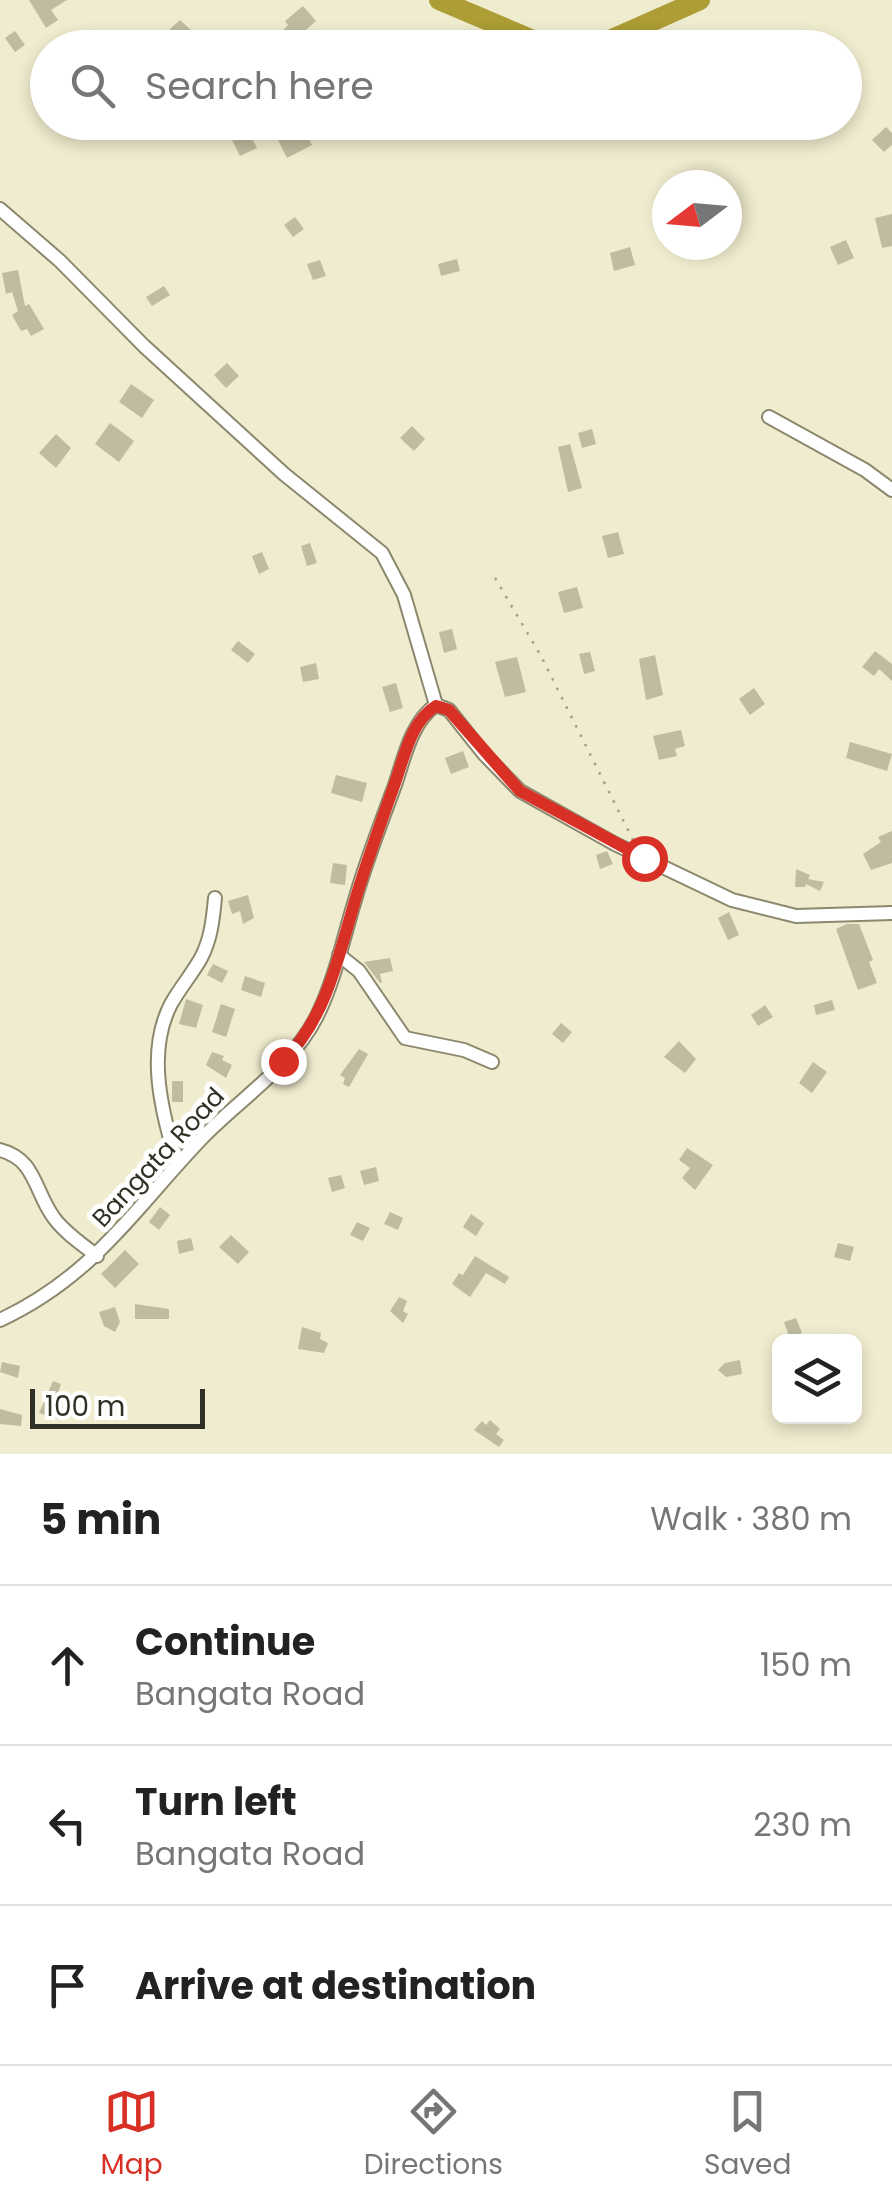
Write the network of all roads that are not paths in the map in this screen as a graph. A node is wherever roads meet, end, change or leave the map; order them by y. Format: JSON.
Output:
{"nodes":[{"id":1,"x":0,"y":210,"type":"edge"},
{"id":2,"x":770,"y":417,"type":"dead end"},
{"id":3,"x":892,"y":490,"type":"edge"},
{"id":4,"x":436,"y":706,"type":"junction"},
{"id":5,"x":216,"y":898,"type":"dead end"},
{"id":6,"x":892,"y":913,"type":"edge"},
{"id":7,"x":339,"y":954,"type":"junction"},
{"id":8,"x":492,"y":1062,"type":"dead end"},
{"id":9,"x":0,"y":1150,"type":"edge"},
{"id":10,"x":177,"y":1164,"type":"junction"},
{"id":11,"x":97,"y":1256,"type":"junction"},
{"id":12,"x":0,"y":1320,"type":"edge"}],
"edges":[{"from":1,"to":4,"type":"street"},
{"from":2,"to":3,"type":"street"},
{"from":4,"to":6,"type":"street"},
{"from":4,"to":7,"type":"street","name":"Bangata Road"},
{"from":5,"to":10,"type":"street"},
{"from":7,"to":8,"type":"street"},
{"from":7,"to":10,"type":"street","name":"Bangata Road"},
{"from":9,"to":11,"type":"street"},
{"from":10,"to":11,"type":"street","name":"Bangata Road"},
{"from":11,"to":12,"type":"street","name":"Bangata Road"}]}
